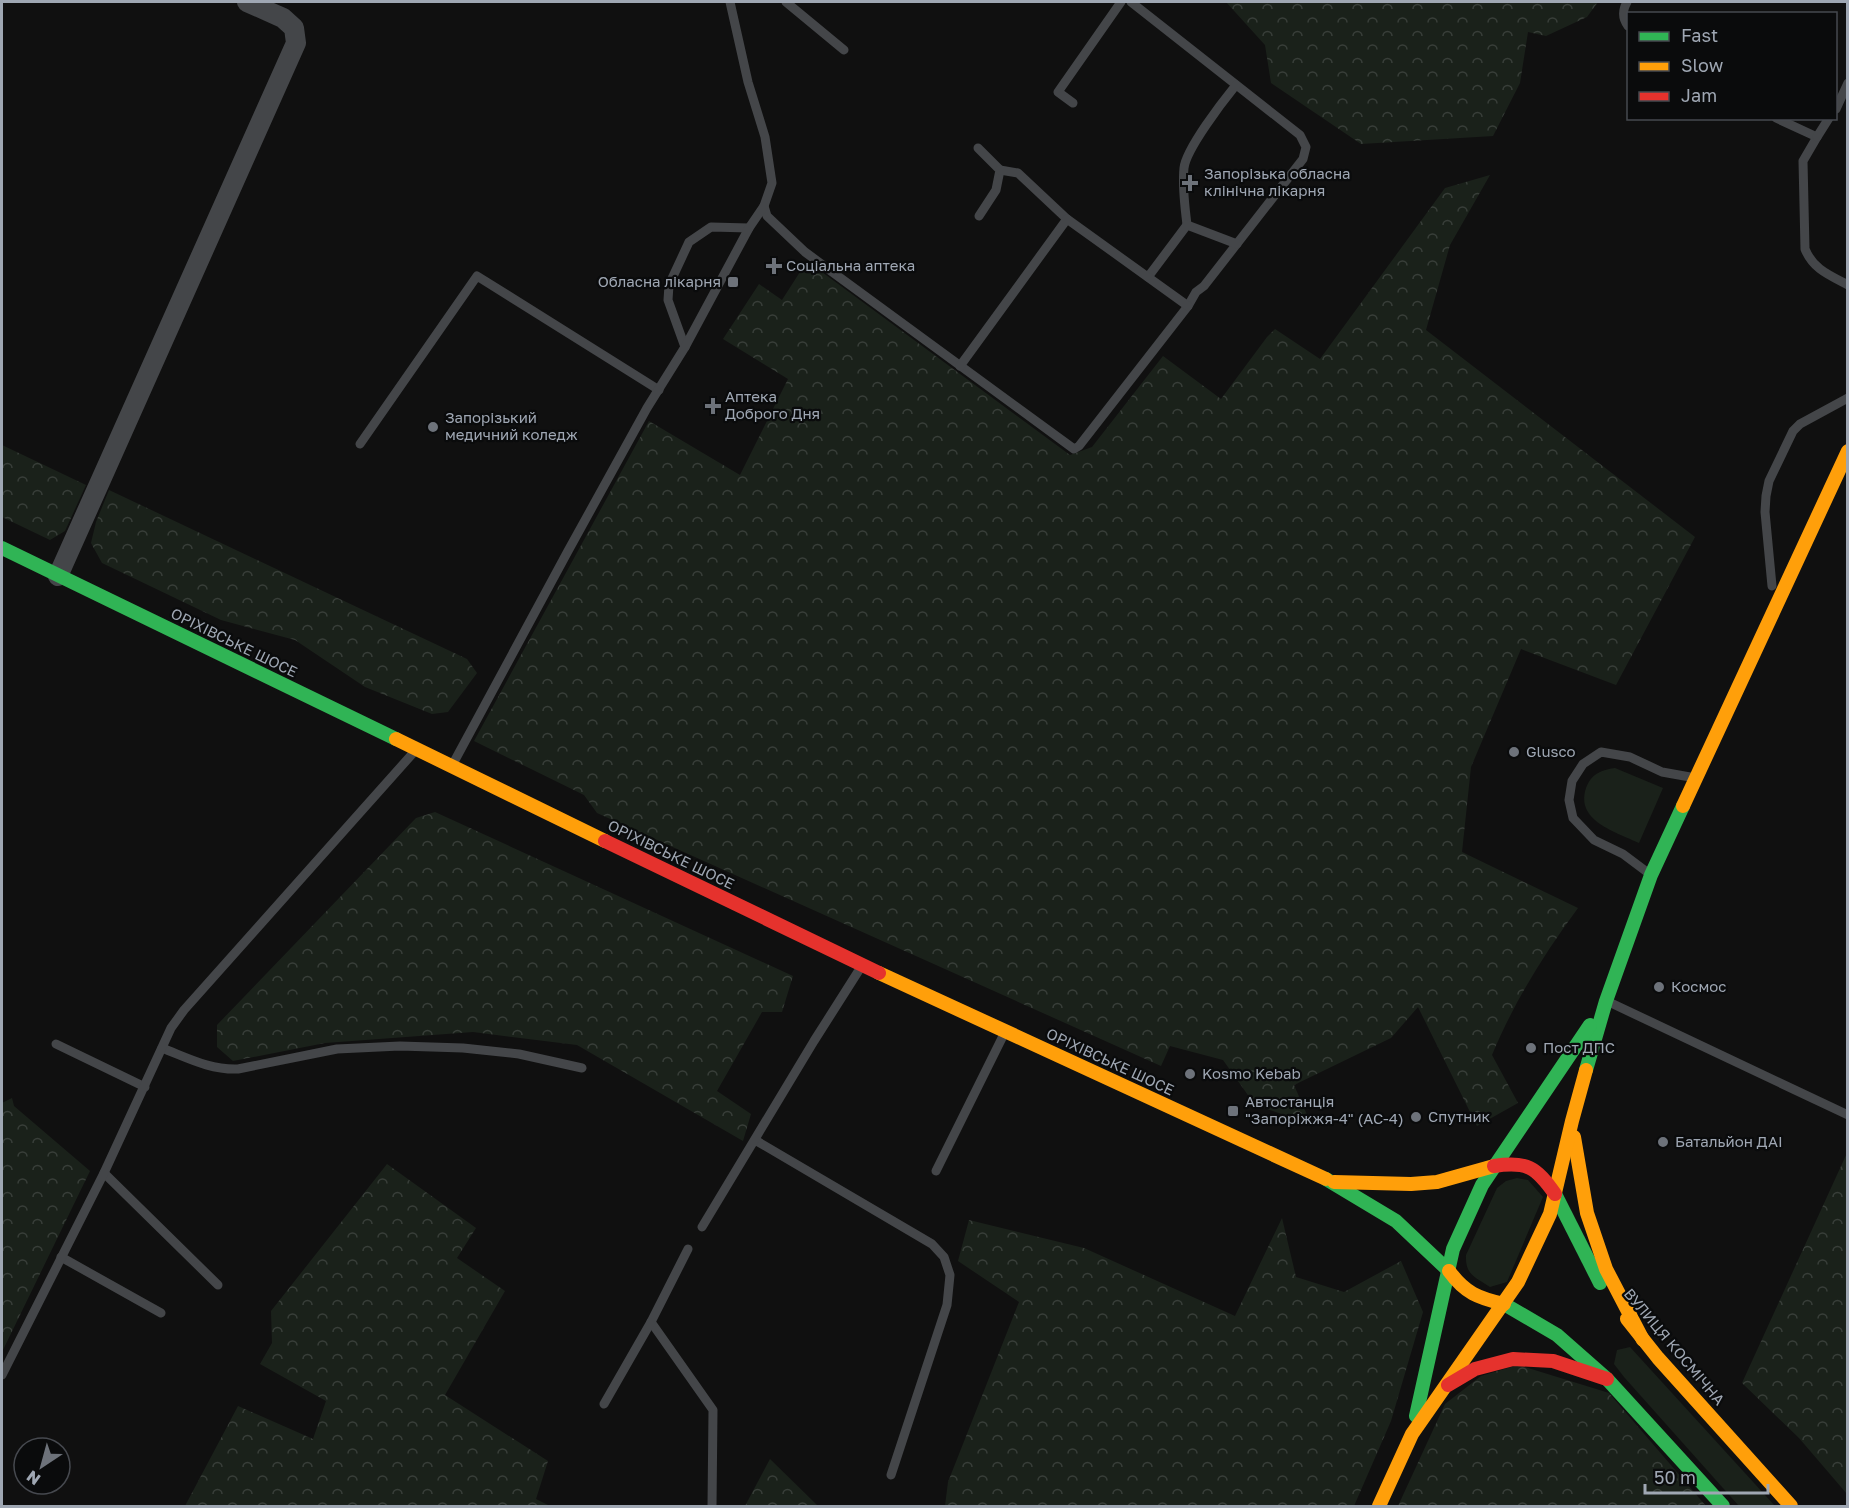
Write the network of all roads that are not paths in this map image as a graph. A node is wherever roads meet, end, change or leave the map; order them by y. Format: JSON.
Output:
{"nodes":[{"id":1,"x":247,"y":2,"type":"edge"},
{"id":2,"x":730,"y":2,"type":"edge"},
{"id":3,"x":786,"y":2,"type":"edge"},
{"id":4,"x":1121,"y":2,"type":"edge"},
{"id":5,"x":1131,"y":2,"type":"edge"},
{"id":6,"x":1627,"y":2,"type":"edge"},
{"id":7,"x":1627,"y":24,"type":"edge"},
{"id":8,"x":844,"y":50,"type":"dead end"},
{"id":9,"x":1848,"y":83,"type":"edge"},
{"id":10,"x":1236,"y":85,"type":"junction"},
{"id":11,"x":1073,"y":104,"type":"dead end"},
{"id":12,"x":1837,"y":107,"type":"edge"},
{"id":13,"x":1780,"y":120,"type":"edge"},
{"id":14,"x":1828,"y":120,"type":"edge"},
{"id":15,"x":1816,"y":137,"type":"junction"},
{"id":16,"x":978,"y":148,"type":"dead end"},
{"id":17,"x":1000,"y":170,"type":"junction"},
{"id":18,"x":765,"y":206,"type":"junction"},
{"id":19,"x":979,"y":216,"type":"dead end"},
{"id":20,"x":1067,"y":219,"type":"junction"},
{"id":21,"x":1187,"y":225,"type":"junction"},
{"id":22,"x":749,"y":228,"type":"junction"},
{"id":23,"x":1237,"y":244,"type":"junction"},
{"id":24,"x":1148,"y":278,"type":"junction"},
{"id":25,"x":1848,"y":285,"type":"edge"},
{"id":26,"x":1188,"y":306,"type":"junction"},
{"id":27,"x":685,"y":347,"type":"junction"},
{"id":28,"x":960,"y":366,"type":"junction"},
{"id":29,"x":658,"y":390,"type":"junction"},
{"id":30,"x":1848,"y":398,"type":"edge"},
{"id":31,"x":360,"y":444,"type":"dead end"},
{"id":32,"x":1848,"y":451,"type":"edge"},
{"id":33,"x":2,"y":549,"type":"edge"},
{"id":34,"x":58,"y":576,"type":"junction"},
{"id":35,"x":1774,"y":608,"type":"junction"},
{"id":36,"x":416,"y":750,"type":"junction"},
{"id":37,"x":452,"y":767,"type":"junction"},
{"id":38,"x":1696,"y":778,"type":"junction"},
{"id":39,"x":1651,"y":875,"type":"junction"},
{"id":40,"x":862,"y":965,"type":"junction"},
{"id":41,"x":1606,"y":1001,"type":"junction"},
{"id":42,"x":1005,"y":1032,"type":"junction"},
{"id":43,"x":56,"y":1044,"type":"dead end"},
{"id":44,"x":162,"y":1048,"type":"junction"},
{"id":45,"x":582,"y":1068,"type":"dead end"},
{"id":46,"x":145,"y":1087,"type":"junction"},
{"id":47,"x":1848,"y":1114,"type":"edge"},
{"id":48,"x":1572,"y":1121,"type":"junction"},
{"id":49,"x":755,"y":1140,"type":"junction"},
{"id":50,"x":1494,"y":1166,"type":"junction"},
{"id":51,"x":936,"y":1171,"type":"dead end"},
{"id":52,"x":104,"y":1173,"type":"junction"},
{"id":53,"x":1330,"y":1181,"type":"junction"},
{"id":54,"x":1555,"y":1194,"type":"junction"},
{"id":55,"x":702,"y":1227,"type":"dead end"},
{"id":56,"x":688,"y":1249,"type":"dead end"},
{"id":57,"x":61,"y":1257,"type":"junction"},
{"id":58,"x":1449,"y":1271,"type":"junction"},
{"id":59,"x":218,"y":1285,"type":"dead end"},
{"id":60,"x":1504,"y":1304,"type":"junction"},
{"id":61,"x":161,"y":1313,"type":"dead end"},
{"id":62,"x":651,"y":1322,"type":"junction"},
{"id":63,"x":1643,"y":1340,"type":"junction"},
{"id":64,"x":2,"y":1375,"type":"edge"},
{"id":65,"x":1607,"y":1379,"type":"junction"},
{"id":66,"x":1442,"y":1389,"type":"junction"},
{"id":67,"x":604,"y":1404,"type":"dead end"},
{"id":68,"x":1412,"y":1434,"type":"junction"},
{"id":69,"x":891,"y":1475,"type":"dead end"},
{"id":70,"x":712,"y":1506,"type":"edge"},
{"id":71,"x":1379,"y":1506,"type":"edge"},
{"id":72,"x":1723,"y":1506,"type":"edge"},
{"id":73,"x":1791,"y":1506,"type":"edge"}],
"edges":[{"from":1,"to":34,"type":"street"},
{"from":2,"to":18,"type":"lane"},
{"from":3,"to":8,"type":"lane"},
{"from":4,"to":11,"type":"lane"},
{"from":5,"to":10,"type":"lane"},
{"from":6,"to":7,"type":"lane"},
{"from":9,"to":12,"type":"lane"},
{"from":10,"to":21,"type":"lane"},
{"from":10,"to":23,"type":"lane"},
{"from":13,"to":15,"type":"lane"},
{"from":14,"to":15,"type":"lane"},
{"from":15,"to":25,"type":"lane"},
{"from":16,"to":17,"type":"lane"},
{"from":17,"to":19,"type":"lane"},
{"from":17,"to":20,"type":"lane"},
{"from":18,"to":22,"type":"lane"},
{"from":18,"to":28,"type":"lane"},
{"from":20,"to":24,"type":"lane"},
{"from":20,"to":28,"type":"lane"},
{"from":21,"to":23,"type":"lane"},
{"from":21,"to":24,"type":"lane"},
{"from":22,"to":27,"type":"lane"},
{"from":22,"to":27,"type":"lane"},
{"from":23,"to":26,"type":"lane"},
{"from":24,"to":26,"type":"lane"},
{"from":26,"to":28,"type":"lane"},
{"from":27,"to":29,"type":"lane"},
{"from":29,"to":31,"type":"lane"},
{"from":29,"to":37,"type":"lane"},
{"from":30,"to":35,"type":"lane"},
{"from":32,"to":35,"type":"main road"},
{"from":33,"to":34,"type":"main road","name":"ОРІХІВСЬКЕ ШОСЕ"},
{"from":34,"to":36,"type":"main road","name":"ОРІХІВСЬКЕ ШОСЕ"},
{"from":35,"to":38,"type":"main road"},
{"from":36,"to":37,"type":"main road","name":"ОРІХІВСЬКЕ ШОСЕ"},
{"from":36,"to":44,"type":"lane"},
{"from":37,"to":40,"type":"main road","name":"ОРІХІВСЬКЕ ШОСЕ"},
{"from":38,"to":39,"type":"main road"},
{"from":38,"to":39,"type":"lane"},
{"from":39,"to":41,"type":"main road"},
{"from":40,"to":42,"type":"main road","name":"ОРІХІВСЬКЕ ШОСЕ"},
{"from":40,"to":49,"type":"lane"},
{"from":41,"to":47,"type":"lane"},
{"from":41,"to":48,"type":"main road"},
{"from":41,"to":50,"type":"main road"},
{"from":42,"to":51,"type":"lane"},
{"from":42,"to":53,"type":"main road","name":"ОРІХІВСЬКЕ ШОСЕ"},
{"from":43,"to":46,"type":"lane"},
{"from":44,"to":45,"type":"lane"},
{"from":44,"to":46,"type":"lane"},
{"from":46,"to":52,"type":"lane"},
{"from":48,"to":54,"type":"main road"},
{"from":48,"to":63,"type":"main road"},
{"from":49,"to":55,"type":"lane"},
{"from":49,"to":69,"type":"lane"},
{"from":50,"to":53,"type":"main road","name":"ОРІХІВСЬКЕ ШОСЕ"},
{"from":50,"to":54,"type":"main road","name":"ВУЛИЦЯ КОСМІЧНА"},
{"from":50,"to":58,"type":"main road"},
{"from":52,"to":57,"type":"lane"},
{"from":52,"to":59,"type":"lane"},
{"from":53,"to":58,"type":"main road","name":"ОРІХІВСЬКЕ ШОСЕ"},
{"from":54,"to":60,"type":"main road"},
{"from":54,"to":63,"type":"main road","name":"ВУЛИЦЯ КОСМІЧНА"},
{"from":56,"to":62,"type":"lane"},
{"from":57,"to":61,"type":"lane"},
{"from":57,"to":64,"type":"lane"},
{"from":58,"to":60,"type":"main road","name":"ОРІХІВСЬКЕ ШОСЕ"},
{"from":58,"to":68,"type":"main road"},
{"from":60,"to":65,"type":"main road"},
{"from":60,"to":66,"type":"main road"},
{"from":62,"to":67,"type":"lane"},
{"from":62,"to":70,"type":"lane"},
{"from":63,"to":73,"type":"main road","name":"ВУЛИЦЯ КОСМІЧНА"},
{"from":65,"to":66,"type":"main road"},
{"from":65,"to":72,"type":"main road"},
{"from":66,"to":68,"type":"main road"},
{"from":68,"to":71,"type":"main road"}]}
